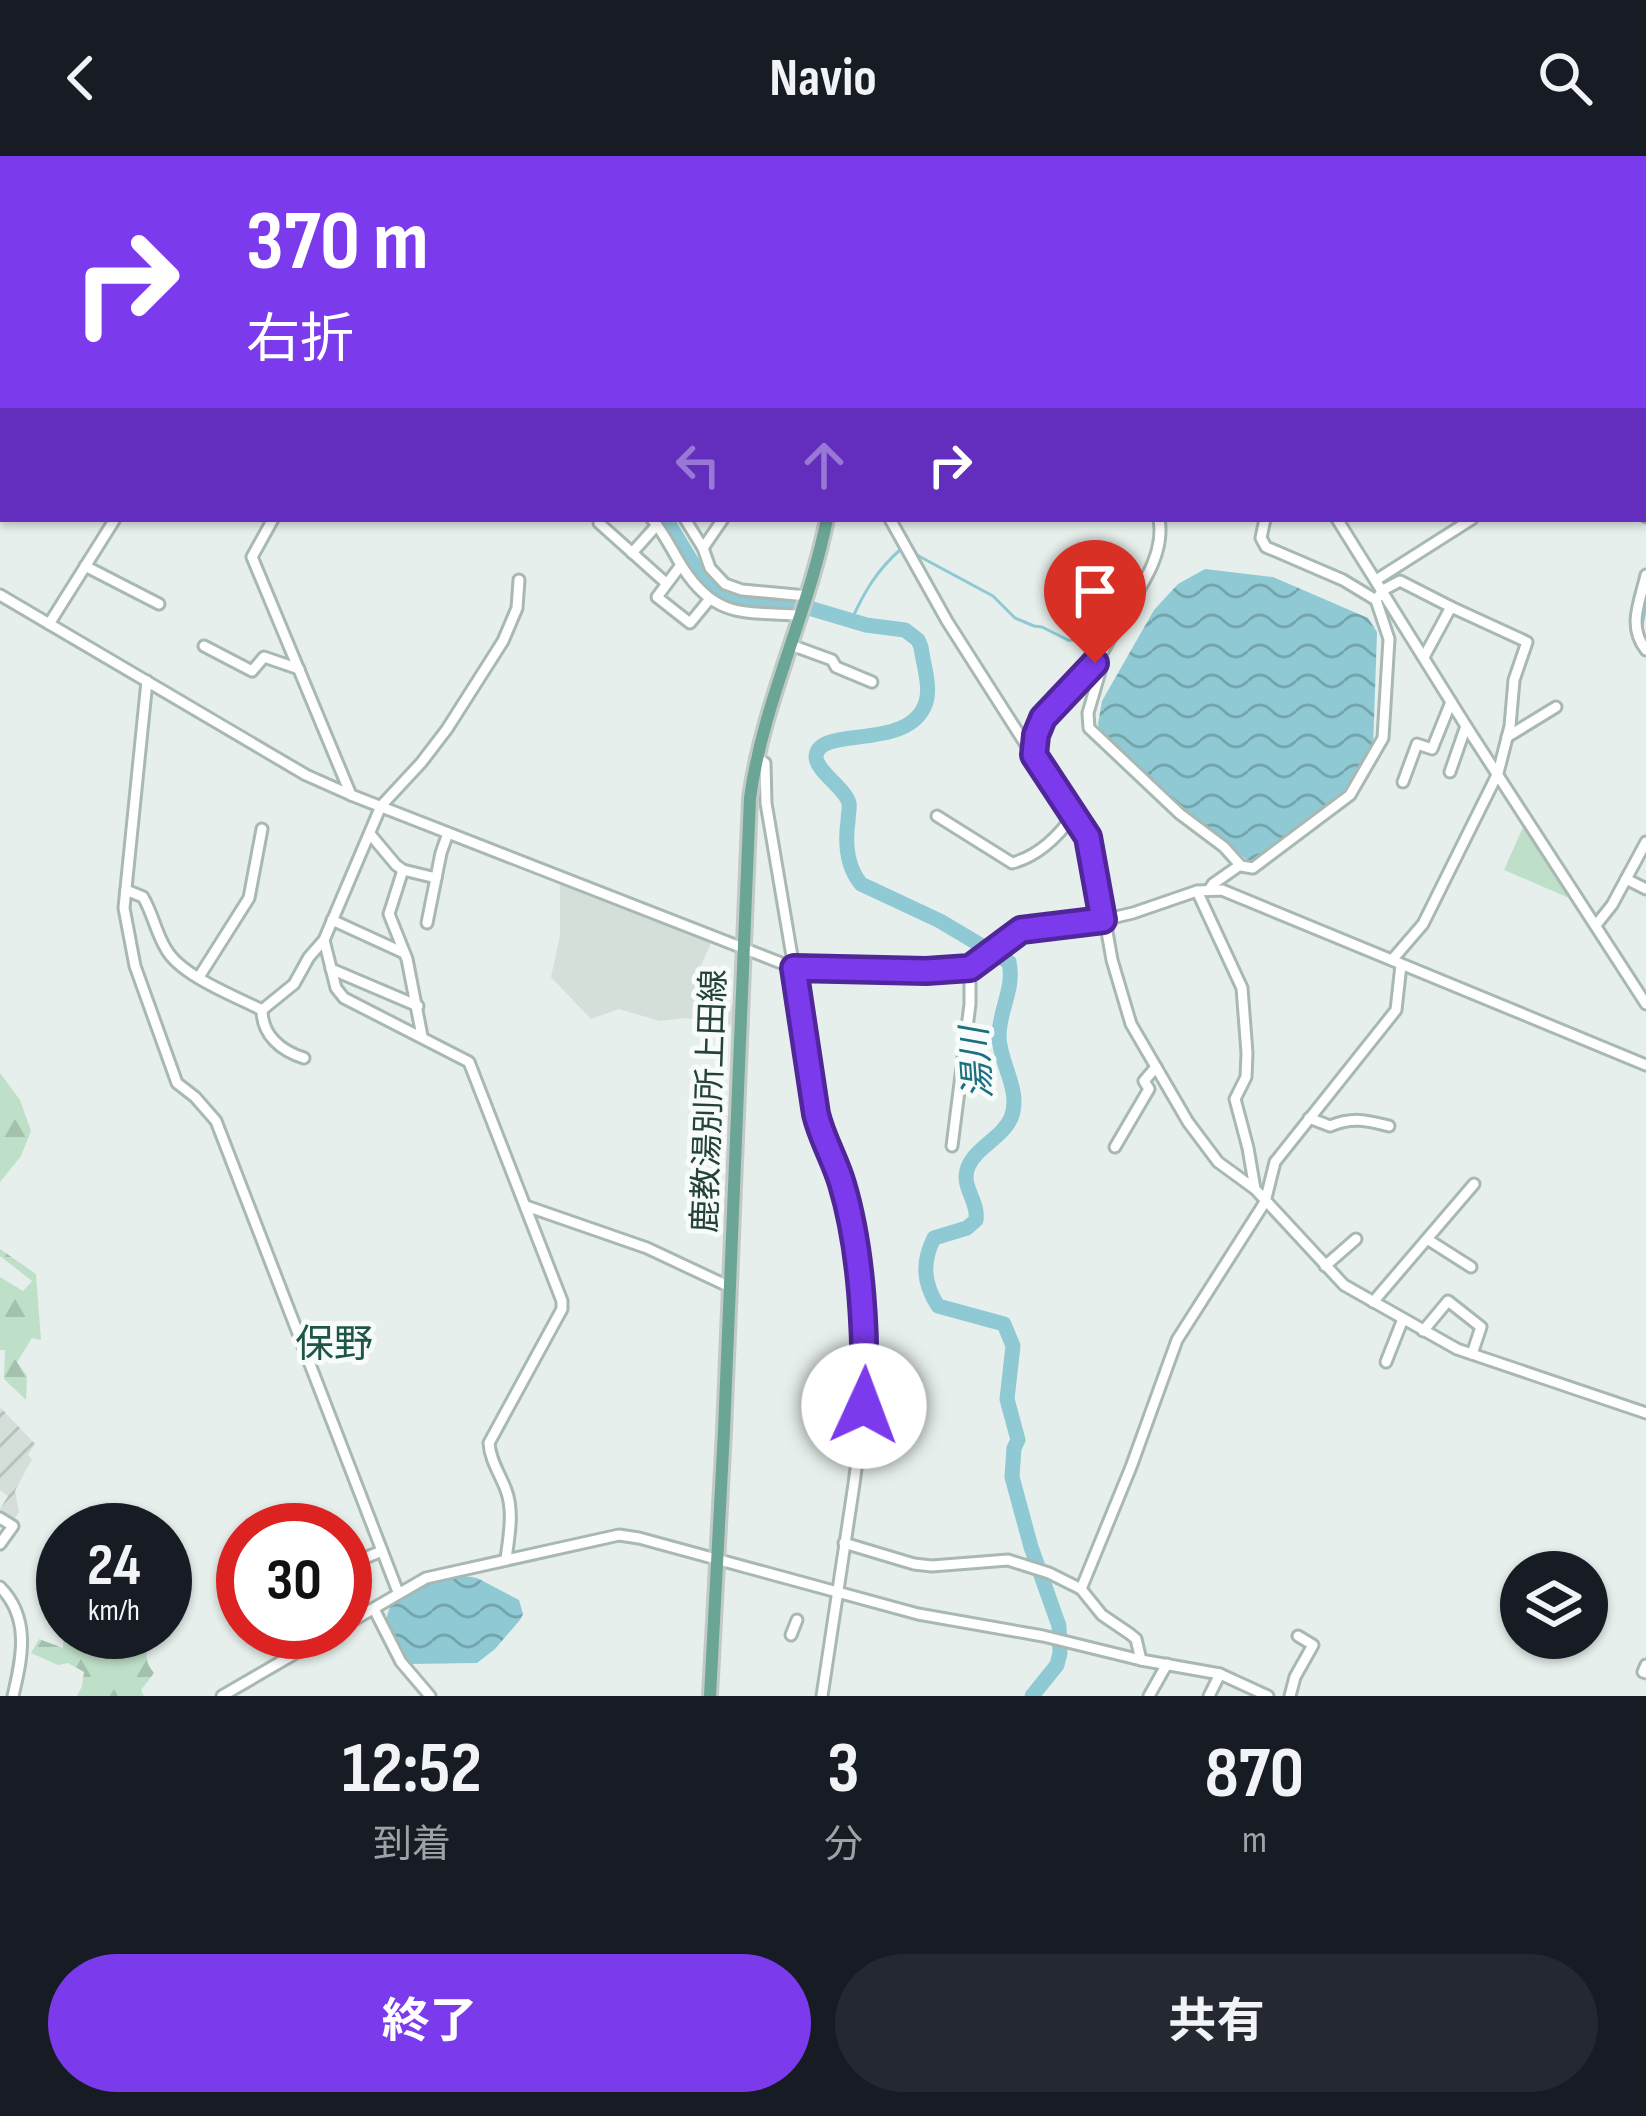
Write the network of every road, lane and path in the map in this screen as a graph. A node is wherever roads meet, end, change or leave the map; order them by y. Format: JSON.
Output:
{"nodes":[{"id":1,"x":113,"y":522,"type":"edge"},
{"id":2,"x":271,"y":522,"type":"edge"},
{"id":3,"x":600,"y":522,"type":"edge"},
{"id":4,"x":602,"y":522,"type":"edge"},
{"id":5,"x":654,"y":522,"type":"edge"},
{"id":6,"x":687,"y":522,"type":"edge"},
{"id":7,"x":721,"y":522,"type":"edge"},
{"id":8,"x":826,"y":522,"type":"edge"},
{"id":9,"x":892,"y":522,"type":"edge"},
{"id":10,"x":1160,"y":522,"type":"edge"},
{"id":11,"x":1264,"y":522,"type":"edge"},
{"id":12,"x":1338,"y":522,"type":"edge"},
{"id":13,"x":1468,"y":522,"type":"edge"},
{"id":14,"x":589,"y":533,"type":"dead end"},
{"id":15,"x":703,"y":548,"type":"junction"},
{"id":16,"x":632,"y":553,"type":"junction"},
{"id":17,"x":85,"y":566,"type":"junction"},
{"id":18,"x":681,"y":566,"type":"junction"},
{"id":19,"x":1646,"y":574,"type":"edge"},
{"id":20,"x":519,"y":580,"type":"dead end"},
{"id":21,"x":666,"y":584,"type":"junction"},
{"id":22,"x":1378,"y":590,"type":"junction"},
{"id":23,"x":0,"y":595,"type":"edge"},
{"id":24,"x":709,"y":601,"type":"junction"},
{"id":25,"x":159,"y":604,"type":"dead end"},
{"id":26,"x":804,"y":606,"type":"junction"},
{"id":27,"x":1451,"y":607,"type":"junction"},
{"id":28,"x":49,"y":624,"type":"junction"},
{"id":29,"x":791,"y":644,"type":"junction"},
{"id":30,"x":204,"y":646,"type":"dead end"},
{"id":31,"x":1646,"y":650,"type":"edge"},
{"id":32,"x":1099,"y":657,"type":"junction"},
{"id":33,"x":1424,"y":658,"type":"junction"},
{"id":34,"x":298,"y":669,"type":"junction"},
{"id":35,"x":147,"y":681,"type":"junction"},
{"id":36,"x":872,"y":682,"type":"dead end"},
{"id":37,"x":1451,"y":702,"type":"junction"},
{"id":38,"x":1556,"y":707,"type":"dead end"},
{"id":39,"x":1466,"y":726,"type":"junction"},
{"id":40,"x":1507,"y":736,"type":"junction"},
{"id":41,"x":1034,"y":755,"type":"junction"},
{"id":42,"x":755,"y":757,"type":"junction"},
{"id":43,"x":1450,"y":772,"type":"dead end"},
{"id":44,"x":1498,"y":773,"type":"junction"},
{"id":45,"x":1403,"y":782,"type":"dead end"},
{"id":46,"x":351,"y":795,"type":"junction"},
{"id":47,"x":381,"y":806,"type":"junction"},
{"id":48,"x":1074,"y":814,"type":"junction"},
{"id":49,"x":937,"y":817,"type":"dead end"},
{"id":50,"x":262,"y":829,"type":"dead end"},
{"id":51,"x":448,"y":833,"type":"junction"},
{"id":52,"x":370,"y":834,"type":"junction"},
{"id":53,"x":1646,"y":842,"type":"edge"},
{"id":54,"x":1240,"y":865,"type":"junction"},
{"id":55,"x":404,"y":870,"type":"junction"},
{"id":56,"x":436,"y":878,"type":"junction"},
{"id":57,"x":1626,"y":879,"type":"junction"},
{"id":58,"x":1646,"y":889,"type":"edge"},
{"id":59,"x":126,"y":890,"type":"junction"},
{"id":60,"x":1203,"y":891,"type":"junction"},
{"id":61,"x":332,"y":920,"type":"junction"},
{"id":62,"x":1103,"y":920,"type":"junction"},
{"id":63,"x":427,"y":922,"type":"dead end"},
{"id":64,"x":1596,"y":925,"type":"junction"},
{"id":65,"x":324,"y":940,"type":"junction"},
{"id":66,"x":743,"y":947,"type":"junction"},
{"id":67,"x":405,"y":953,"type":"junction"},
{"id":68,"x":1396,"y":963,"type":"junction"},
{"id":69,"x":794,"y":968,"type":"junction"},
{"id":70,"x":970,"y":968,"type":"junction"},
{"id":71,"x":331,"y":969,"type":"junction"},
{"id":72,"x":199,"y":977,"type":"junction"},
{"id":73,"x":1646,"y":1004,"type":"edge"},
{"id":74,"x":418,"y":1006,"type":"junction"},
{"id":75,"x":262,"y":1010,"type":"junction"},
{"id":76,"x":422,"y":1036,"type":"junction"},
{"id":77,"x":304,"y":1058,"type":"dead end"},
{"id":78,"x":1646,"y":1065,"type":"edge"},
{"id":79,"x":1156,"y":1067,"type":"junction"},
{"id":80,"x":1309,"y":1118,"type":"junction"},
{"id":81,"x":1389,"y":1126,"type":"dead end"},
{"id":82,"x":952,"y":1146,"type":"dead end"},
{"id":83,"x":1115,"y":1147,"type":"dead end"},
{"id":84,"x":1474,"y":1184,"type":"dead end"},
{"id":85,"x":1255,"y":1189,"type":"junction"},
{"id":86,"x":1265,"y":1202,"type":"junction"},
{"id":87,"x":526,"y":1206,"type":"junction"},
{"id":88,"x":1357,"y":1239,"type":"dead end"},
{"id":89,"x":1427,"y":1239,"type":"junction"},
{"id":90,"x":1325,"y":1266,"type":"junction"},
{"id":91,"x":1471,"y":1267,"type":"dead end"},
{"id":92,"x":730,"y":1287,"type":"junction"},
{"id":93,"x":1373,"y":1302,"type":"junction"},
{"id":94,"x":1403,"y":1319,"type":"junction"},
{"id":95,"x":1423,"y":1331,"type":"junction"},
{"id":96,"x":1472,"y":1354,"type":"junction"},
{"id":97,"x":1386,"y":1362,"type":"dead end"},
{"id":98,"x":1646,"y":1413,"type":"edge"},
{"id":99,"x":0,"y":1518,"type":"edge"},
{"id":100,"x":844,"y":1543,"type":"junction"},
{"id":101,"x":0,"y":1544,"type":"edge"},
{"id":102,"x":382,"y":1551,"type":"junction"},
{"id":103,"x":372,"y":1555,"type":"edge"},
{"id":104,"x":506,"y":1558,"type":"junction"},
{"id":105,"x":716,"y":1558,"type":"junction"},
{"id":106,"x":0,"y":1587,"type":"edge"},
{"id":107,"x":1081,"y":1589,"type":"junction"},
{"id":108,"x":838,"y":1591,"type":"junction"},
{"id":109,"x":398,"y":1592,"type":"junction"},
{"id":110,"x":374,"y":1609,"type":"joint"},
{"id":111,"x":797,"y":1620,"type":"dead end"},
{"id":112,"x":790,"y":1635,"type":"dead end"},
{"id":113,"x":1298,"y":1636,"type":"dead end"},
{"id":114,"x":284,"y":1659,"type":"edge"},
{"id":115,"x":1141,"y":1660,"type":"junction"},
{"id":116,"x":1166,"y":1664,"type":"junction"},
{"id":117,"x":1220,"y":1674,"type":"junction"},
{"id":118,"x":13,"y":1696,"type":"edge"},
{"id":119,"x":222,"y":1696,"type":"edge"},
{"id":120,"x":430,"y":1696,"type":"edge"},
{"id":121,"x":710,"y":1696,"type":"edge"},
{"id":122,"x":822,"y":1696,"type":"edge"},
{"id":123,"x":1149,"y":1696,"type":"edge"},
{"id":124,"x":1209,"y":1696,"type":"edge"},
{"id":125,"x":1268,"y":1696,"type":"edge"},
{"id":126,"x":1290,"y":1696,"type":"edge"}],
"edges":[{"from":1,"to":17,"type":"street"},
{"from":2,"to":34,"type":"street"},
{"from":3,"to":14,"type":"street"},
{"from":4,"to":16,"type":"street"},
{"from":5,"to":16,"type":"street"},
{"from":5,"to":18,"type":"street"},
{"from":6,"to":15,"type":"street"},
{"from":7,"to":15,"type":"street"},
{"from":8,"to":26,"type":"main road","name":"鹿教湯別所上田線"},
{"from":9,"to":41,"type":"street"},
{"from":10,"to":32,"type":"street"},
{"from":11,"to":22,"type":"street"},
{"from":12,"to":22,"type":"street"},
{"from":13,"to":22,"type":"street"},
{"from":15,"to":26,"type":"street"},
{"from":16,"to":21,"type":"street"},
{"from":17,"to":25,"type":"street"},
{"from":17,"to":28,"type":"street"},
{"from":18,"to":21,"type":"street"},
{"from":18,"to":24,"type":"street"},
{"from":19,"to":31,"type":"street"},
{"from":20,"to":47,"type":"street"},
{"from":21,"to":24,"type":"street"},
{"from":22,"to":27,"type":"street"},
{"from":22,"to":33,"type":"street"},
{"from":22,"to":54,"type":"street"},
{"from":23,"to":28,"type":"street"},
{"from":24,"to":26,"type":"street"},
{"from":26,"to":29,"type":"main road","name":"鹿教湯別所上田線"},
{"from":27,"to":33,"type":"street"},
{"from":27,"to":40,"type":"street"},
{"from":28,"to":35,"type":"street"},
{"from":29,"to":36,"type":"street"},
{"from":29,"to":42,"type":"main road","name":"鹿教湯別所上田線"},
{"from":30,"to":34,"type":"street"},
{"from":32,"to":41,"type":"street"},
{"from":32,"to":54,"type":"street"},
{"from":33,"to":37,"type":"street"},
{"from":34,"to":46,"type":"street"},
{"from":35,"to":46,"type":"street"},
{"from":35,"to":59,"type":"street"},
{"from":37,"to":39,"type":"street"},
{"from":37,"to":45,"type":"street"},
{"from":38,"to":40,"type":"street"},
{"from":39,"to":43,"type":"street"},
{"from":39,"to":44,"type":"street"},
{"from":40,"to":44,"type":"street"},
{"from":41,"to":48,"type":"street"},
{"from":42,"to":66,"type":"main road","name":"鹿教湯別所上田線"},
{"from":42,"to":69,"type":"street"},
{"from":44,"to":64,"type":"street"},
{"from":44,"to":68,"type":"street"},
{"from":46,"to":47,"type":"street"},
{"from":47,"to":51,"type":"street"},
{"from":47,"to":52,"type":"street"},
{"from":48,"to":49,"type":"street"},
{"from":48,"to":62,"type":"street"},
{"from":50,"to":72,"type":"street"},
{"from":51,"to":56,"type":"street"},
{"from":51,"to":66,"type":"street"},
{"from":52,"to":55,"type":"street"},
{"from":52,"to":61,"type":"street"},
{"from":53,"to":57,"type":"street"},
{"from":54,"to":60,"type":"street"},
{"from":55,"to":56,"type":"street"},
{"from":55,"to":67,"type":"street"},
{"from":56,"to":63,"type":"street"},
{"from":57,"to":58,"type":"street"},
{"from":57,"to":64,"type":"street"},
{"from":59,"to":72,"type":"street"},
{"from":59,"to":102,"type":"street"},
{"from":60,"to":62,"type":"street"},
{"from":60,"to":68,"type":"street"},
{"from":60,"to":85,"type":"street"},
{"from":61,"to":65,"type":"street"},
{"from":61,"to":67,"type":"street"},
{"from":62,"to":70,"type":"street"},
{"from":62,"to":79,"type":"street"},
{"from":64,"to":73,"type":"street"},
{"from":65,"to":71,"type":"street"},
{"from":65,"to":75,"type":"street"},
{"from":66,"to":69,"type":"street"},
{"from":66,"to":92,"type":"main road","name":"鹿教湯別所上田線"},
{"from":67,"to":74,"type":"street"},
{"from":68,"to":78,"type":"street"},
{"from":68,"to":80,"type":"street"},
{"from":69,"to":70,"type":"street"},
{"from":69,"to":100,"type":"street"},
{"from":70,"to":82,"type":"street"},
{"from":71,"to":74,"type":"street"},
{"from":71,"to":76,"type":"street"},
{"from":72,"to":75,"type":"street"},
{"from":74,"to":76,"type":"street"},
{"from":75,"to":77,"type":"street"},
{"from":76,"to":87,"type":"street"},
{"from":79,"to":83,"type":"street"},
{"from":79,"to":85,"type":"street"},
{"from":80,"to":81,"type":"street"},
{"from":80,"to":86,"type":"street"},
{"from":84,"to":89,"type":"street"},
{"from":85,"to":86,"type":"street"},
{"from":86,"to":90,"type":"street"},
{"from":86,"to":107,"type":"street"},
{"from":87,"to":92,"type":"street"},
{"from":87,"to":104,"type":"street"},
{"from":88,"to":90,"type":"street"},
{"from":89,"to":91,"type":"street"},
{"from":89,"to":93,"type":"street"},
{"from":90,"to":93,"type":"street"},
{"from":92,"to":105,"type":"main road","name":"鹿教湯別所上田線"},
{"from":93,"to":94,"type":"street"},
{"from":94,"to":95,"type":"street"},
{"from":94,"to":97,"type":"street"},
{"from":95,"to":96,"type":"street"},
{"from":95,"to":96,"type":"street"},
{"from":96,"to":98,"type":"street"},
{"from":99,"to":101,"type":"street"},
{"from":100,"to":107,"type":"street"},
{"from":100,"to":108,"type":"street"},
{"from":102,"to":103,"type":"street"},
{"from":102,"to":109,"type":"street"},
{"from":104,"to":105,"type":"street"},
{"from":104,"to":109,"type":"street"},
{"from":105,"to":108,"type":"street"},
{"from":105,"to":121,"type":"main road","name":"鹿教湯別所上田線"},
{"from":106,"to":118,"type":"street"},
{"from":107,"to":115,"type":"street"},
{"from":108,"to":115,"type":"street"},
{"from":108,"to":122,"type":"street"},
{"from":109,"to":110,"type":"street"},
{"from":110,"to":120,"type":"street"},
{"from":111,"to":112,"type":"street"},
{"from":113,"to":126,"type":"street"},
{"from":114,"to":119,"type":"street"},
{"from":115,"to":116,"type":"street"},
{"from":116,"to":117,"type":"street"},
{"from":116,"to":123,"type":"street"},
{"from":117,"to":124,"type":"street"},
{"from":117,"to":125,"type":"street"}]}
